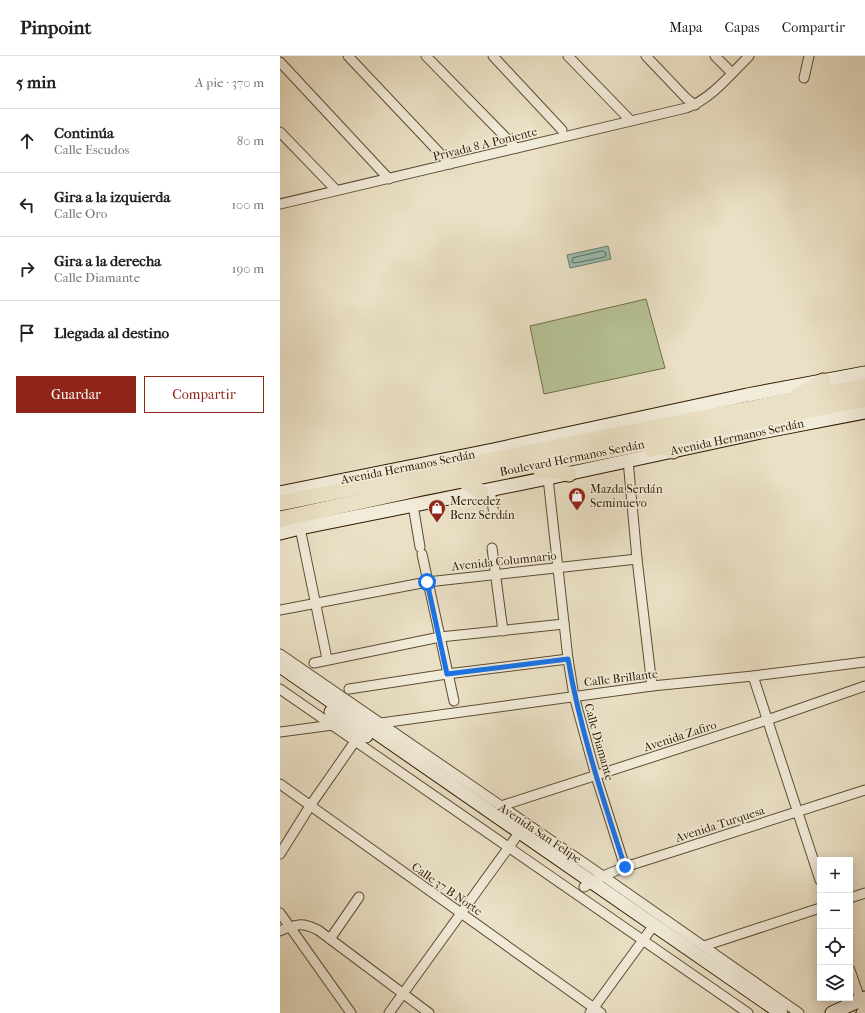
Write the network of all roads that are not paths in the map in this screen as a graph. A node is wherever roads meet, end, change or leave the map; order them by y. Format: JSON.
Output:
{"nodes":[{"id":1,"x":285,"y":56,"type":"edge"},
{"id":2,"x":348,"y":56,"type":"edge"},
{"id":3,"x":426,"y":56,"type":"edge"},
{"id":4,"x":493,"y":56,"type":"edge"},
{"id":5,"x":568,"y":56,"type":"edge"},
{"id":6,"x":646,"y":56,"type":"edge"},
{"id":7,"x":715,"y":56,"type":"edge"},
{"id":8,"x":749,"y":56,"type":"edge"},
{"id":9,"x":809,"y":56,"type":"edge"},
{"id":10,"x":280,"y":61,"type":"edge"},
{"id":11,"x":732,"y":73,"type":"junction"},
{"id":12,"x":804,"y":78,"type":"dead end"},
{"id":13,"x":695,"y":105,"type":"junction"},
{"id":14,"x":630,"y":120,"type":"junction"},
{"id":15,"x":562,"y":130,"type":"dead end"},
{"id":16,"x":280,"y":132,"type":"edge"},
{"id":17,"x":516,"y":148,"type":"junction"},
{"id":18,"x":450,"y":164,"type":"junction"},
{"id":19,"x":390,"y":179,"type":"junction"},
{"id":20,"x":336,"y":190,"type":"junction"},
{"id":21,"x":280,"y":204,"type":"edge"},
{"id":22,"x":865,"y":373,"type":"edge"},
{"id":23,"x":823,"y":381,"type":"junction"},
{"id":24,"x":865,"y":386,"type":"edge"},
{"id":25,"x":865,"y":399,"type":"edge"},
{"id":26,"x":788,"y":402,"type":"junction"},
{"id":27,"x":865,"y":412,"type":"edge"},
{"id":28,"x":779,"y":416,"type":"junction"},
{"id":29,"x":761,"y":432,"type":"junction"},
{"id":30,"x":673,"y":450,"type":"joint"},
{"id":31,"x":625,"y":454,"type":"junction"},
{"id":32,"x":521,"y":468,"type":"junction"},
{"id":33,"x":569,"y":474,"type":"junction"},
{"id":34,"x":548,"y":478,"type":"junction"},
{"id":35,"x":462,"y":480,"type":"junction"},
{"id":36,"x":486,"y":491,"type":"junction"},
{"id":37,"x":280,"y":493,"type":"edge"},
{"id":38,"x":280,"y":503,"type":"edge"},
{"id":39,"x":413,"y":505,"type":"junction"},
{"id":40,"x":494,"y":514,"type":"dead end"},
{"id":41,"x":280,"y":519,"type":"edge"},
{"id":42,"x":300,"y":528,"type":"junction"},
{"id":43,"x":280,"y":534,"type":"edge"},
{"id":44,"x":492,"y":548,"type":"dead end"},
{"id":45,"x":637,"y":558,"type":"junction"},
{"id":46,"x":558,"y":567,"type":"junction"},
{"id":47,"x":495,"y":574,"type":"junction"},
{"id":48,"x":427,"y":582,"type":"junction"},
{"id":49,"x":315,"y":603,"type":"junction"},
{"id":50,"x":280,"y":610,"type":"edge"},
{"id":51,"x":564,"y":624,"type":"junction"},
{"id":52,"x":503,"y":631,"type":"junction"},
{"id":53,"x":440,"y":637,"type":"junction"},
{"id":54,"x":280,"y":654,"type":"edge"},
{"id":55,"x":568,"y":659,"type":"junction"},
{"id":56,"x":327,"y":660,"type":"junction"},
{"id":57,"x":865,"y":662,"type":"edge"},
{"id":58,"x":314,"y":663,"type":"dead end"},
{"id":59,"x":282,"y":672,"type":"edge"},
{"id":60,"x":447,"y":674,"type":"junction"},
{"id":61,"x":752,"y":676,"type":"junction"},
{"id":62,"x":652,"y":686,"type":"junction"},
{"id":63,"x":865,"y":686,"type":"edge"},
{"id":64,"x":280,"y":689,"type":"edge"},
{"id":65,"x":349,"y":689,"type":"dead end"},
{"id":66,"x":574,"y":696,"type":"junction"},
{"id":67,"x":454,"y":701,"type":"dead end"},
{"id":68,"x":767,"y":720,"type":"junction"},
{"id":69,"x":381,"y":723,"type":"junction"},
{"id":70,"x":333,"y":725,"type":"junction"},
{"id":71,"x":280,"y":732,"type":"edge"},
{"id":72,"x":361,"y":733,"type":"junction"},
{"id":73,"x":596,"y":776,"type":"junction"},
{"id":74,"x":280,"y":784,"type":"edge"},
{"id":75,"x":865,"y":790,"type":"edge"},
{"id":76,"x":310,"y":806,"type":"junction"},
{"id":77,"x":501,"y":806,"type":"junction"},
{"id":78,"x":797,"y":812,"type":"junction"},
{"id":79,"x":514,"y":840,"type":"junction"},
{"id":80,"x":280,"y":854,"type":"edge"},
{"id":81,"x":625,"y":867,"type":"junction"},
{"id":82,"x":817,"y":871,"type":"edge"},
{"id":83,"x":603,"y":876,"type":"junction"},
{"id":84,"x":588,"y":885,"type":"junction"},
{"id":85,"x":865,"y":893,"type":"edge"},
{"id":86,"x":359,"y":897,"type":"dead end"},
{"id":87,"x":853,"y":897,"type":"edge"},
{"id":88,"x":817,"y":909,"type":"edge"},
{"id":89,"x":280,"y":913,"type":"edge"},
{"id":90,"x":461,"y":914,"type":"junction"},
{"id":91,"x":290,"y":927,"type":"junction"},
{"id":92,"x":280,"y":931,"type":"edge"},
{"id":93,"x":649,"y":933,"type":"junction"},
{"id":94,"x":330,"y":939,"type":"junction"},
{"id":95,"x":704,"y":946,"type":"junction"},
{"id":96,"x":853,"y":979,"type":"edge"},
{"id":97,"x":402,"y":994,"type":"junction"},
{"id":98,"x":863,"y":1007,"type":"edge"},
{"id":99,"x":595,"y":1011,"type":"edge"},
{"id":100,"x":351,"y":1013,"type":"edge"},
{"id":101,"x":389,"y":1013,"type":"edge"},
{"id":102,"x":429,"y":1013,"type":"edge"},
{"id":103,"x":748,"y":1013,"type":"edge"},
{"id":104,"x":767,"y":1013,"type":"edge"},
{"id":105,"x":781,"y":1013,"type":"edge"},
{"id":106,"x":799,"y":1013,"type":"edge"},
{"id":107,"x":832,"y":1013,"type":"edge"}],
"edges":[{"from":1,"to":10,"type":"street"},
{"from":2,"to":18,"type":"street"},
{"from":3,"to":17,"type":"street"},
{"from":4,"to":15,"type":"street"},
{"from":5,"to":14,"type":"street"},
{"from":6,"to":13,"type":"street"},
{"from":7,"to":11,"type":"street"},
{"from":8,"to":11,"type":"street"},
{"from":9,"to":12,"type":"street"},
{"from":10,"to":19,"type":"street"},
{"from":11,"to":13,"type":"street"},
{"from":13,"to":14,"type":"street","name":"Privada 8 A Poniente"},
{"from":14,"to":17,"type":"street","name":"Privada 8 A Poniente"},
{"from":16,"to":20,"type":"street"},
{"from":17,"to":18,"type":"street","name":"Privada 8 A Poniente"},
{"from":18,"to":19,"type":"street","name":"Privada 8 A Poniente"},
{"from":19,"to":20,"type":"street","name":"Privada 8 A Poniente"},
{"from":20,"to":21,"type":"street","name":"Privada 8 A Poniente"},
{"from":22,"to":23,"type":"main road","name":"Avenida Hermanos Serdán"},
{"from":23,"to":26,"type":"main road"},
{"from":23,"to":37,"type":"main road","name":"Avenida Hermanos Serdán"},
{"from":24,"to":26,"type":"main road","name":"Boulevard Hermanos Serdán"},
{"from":25,"to":28,"type":"main road","name":"Boulevard Hermanos Serdán"},
{"from":26,"to":38,"type":"main road","name":"Boulevard Hermanos Serdán"},
{"from":27,"to":29,"type":"main road","name":"Avenida Hermanos Serdán"},
{"from":28,"to":29,"type":"main road"},
{"from":28,"to":31,"type":"main road","name":"Boulevard Hermanos Serdán"},
{"from":29,"to":30,"type":"main road","name":"Avenida Hermanos Serdán"},
{"from":30,"to":31,"type":"main road"},
{"from":31,"to":32,"type":"main road","name":"Boulevard Hermanos Serdán"},
{"from":31,"to":33,"type":"main road"},
{"from":31,"to":45,"type":"street"},
{"from":32,"to":33,"type":"main road"},
{"from":32,"to":35,"type":"main road","name":"Boulevard Hermanos Serdán"},
{"from":33,"to":34,"type":"main road"},
{"from":34,"to":36,"type":"main road"},
{"from":34,"to":46,"type":"street","name":"Calle Diamante"},
{"from":35,"to":36,"type":"main road"},
{"from":35,"to":41,"type":"main road","name":"Boulevard Hermanos Serdán"},
{"from":36,"to":39,"type":"main road"},
{"from":36,"to":40,"type":"street"},
{"from":39,"to":42,"type":"main road"},
{"from":39,"to":48,"type":"street"},
{"from":42,"to":43,"type":"main road"},
{"from":42,"to":49,"type":"street"},
{"from":44,"to":47,"type":"street"},
{"from":45,"to":46,"type":"street","name":"Avenida Columnario"},
{"from":45,"to":62,"type":"street"},
{"from":46,"to":47,"type":"street","name":"Avenida Columnario"},
{"from":46,"to":51,"type":"street","name":"Calle Diamante"},
{"from":47,"to":48,"type":"street","name":"Avenida Columnario"},
{"from":47,"to":52,"type":"street"},
{"from":48,"to":49,"type":"street","name":"Avenida Columnario"},
{"from":48,"to":53,"type":"street"},
{"from":49,"to":50,"type":"street","name":"Avenida Columnario"},
{"from":49,"to":56,"type":"street"},
{"from":51,"to":52,"type":"street"},
{"from":51,"to":55,"type":"street","name":"Calle Diamante"},
{"from":52,"to":53,"type":"street"},
{"from":53,"to":56,"type":"street"},
{"from":53,"to":60,"type":"street"},
{"from":54,"to":69,"type":"street","name":"Avenida San Felipe"},
{"from":55,"to":60,"type":"street"},
{"from":55,"to":66,"type":"street","name":"Calle Diamante"},
{"from":56,"to":58,"type":"street"},
{"from":57,"to":61,"type":"street","name":"Calle Brillante"},
{"from":59,"to":72,"type":"main road","name":"Avenida San Felipe"},
{"from":60,"to":65,"type":"street"},
{"from":60,"to":67,"type":"street"},
{"from":61,"to":62,"type":"street","name":"Calle Brillante"},
{"from":61,"to":68,"type":"street"},
{"from":62,"to":66,"type":"street","name":"Calle Brillante"},
{"from":63,"to":68,"type":"street","name":"Avenida Zafiro"},
{"from":64,"to":70,"type":"street","name":"Avenida San Felipe"},
{"from":66,"to":69,"type":"street","name":"Calle Brillante"},
{"from":66,"to":73,"type":"street","name":"Calle Diamante"},
{"from":68,"to":73,"type":"street","name":"Avenida Zafiro"},
{"from":68,"to":78,"type":"street"},
{"from":69,"to":77,"type":"street","name":"Avenida San Felipe"},
{"from":70,"to":71,"type":"street"},
{"from":70,"to":72,"type":"street","name":"Avenida San Felipe"},
{"from":72,"to":76,"type":"street"},
{"from":72,"to":79,"type":"main road","name":"Avenida San Felipe"},
{"from":72,"to":79,"type":"street","name":"Avenida San Felipe"},
{"from":73,"to":77,"type":"street","name":"Avenida Zafiro"},
{"from":73,"to":81,"type":"street","name":"Calle Diamante"},
{"from":74,"to":76,"type":"street","name":"Calle 37 B Norte"},
{"from":75,"to":78,"type":"street","name":"Avenida Turquesa"},
{"from":76,"to":80,"type":"street"},
{"from":76,"to":90,"type":"street","name":"Calle 37 B Norte"},
{"from":77,"to":83,"type":"street","name":"Avenida San Felipe"},
{"from":78,"to":81,"type":"street","name":"Avenida Turquesa"},
{"from":78,"to":82,"type":"street"},
{"from":79,"to":84,"type":"main road","name":"Avenida San Felipe"},
{"from":79,"to":90,"type":"street"},
{"from":79,"to":93,"type":"street","name":"Avenida San Felipe"},
{"from":81,"to":83,"type":"street","name":"Avenida Turquesa"},
{"from":83,"to":84,"type":"street","name":"Avenida Turquesa"},
{"from":83,"to":95,"type":"street","name":"Avenida San Felipe"},
{"from":84,"to":93,"type":"main road","name":"Avenida San Felipe"},
{"from":85,"to":87,"type":"street"},
{"from":86,"to":94,"type":"street"},
{"from":88,"to":95,"type":"street"},
{"from":89,"to":91,"type":"street"},
{"from":90,"to":97,"type":"street"},
{"from":90,"to":99,"type":"street","name":"Calle 37 B Norte"},
{"from":91,"to":92,"type":"street"},
{"from":91,"to":94,"type":"street"},
{"from":91,"to":100,"type":"street"},
{"from":93,"to":99,"type":"street"},
{"from":93,"to":103,"type":"street","name":"Avenida San Felipe"},
{"from":93,"to":104,"type":"main road","name":"Avenida San Felipe"},
{"from":93,"to":105,"type":"main road","name":"Avenida San Felipe"},
{"from":94,"to":97,"type":"street"},
{"from":95,"to":106,"type":"street","name":"Avenida San Felipe"},
{"from":96,"to":98,"type":"street"},
{"from":97,"to":101,"type":"street"},
{"from":97,"to":102,"type":"street"},
{"from":98,"to":107,"type":"main road"}]}
